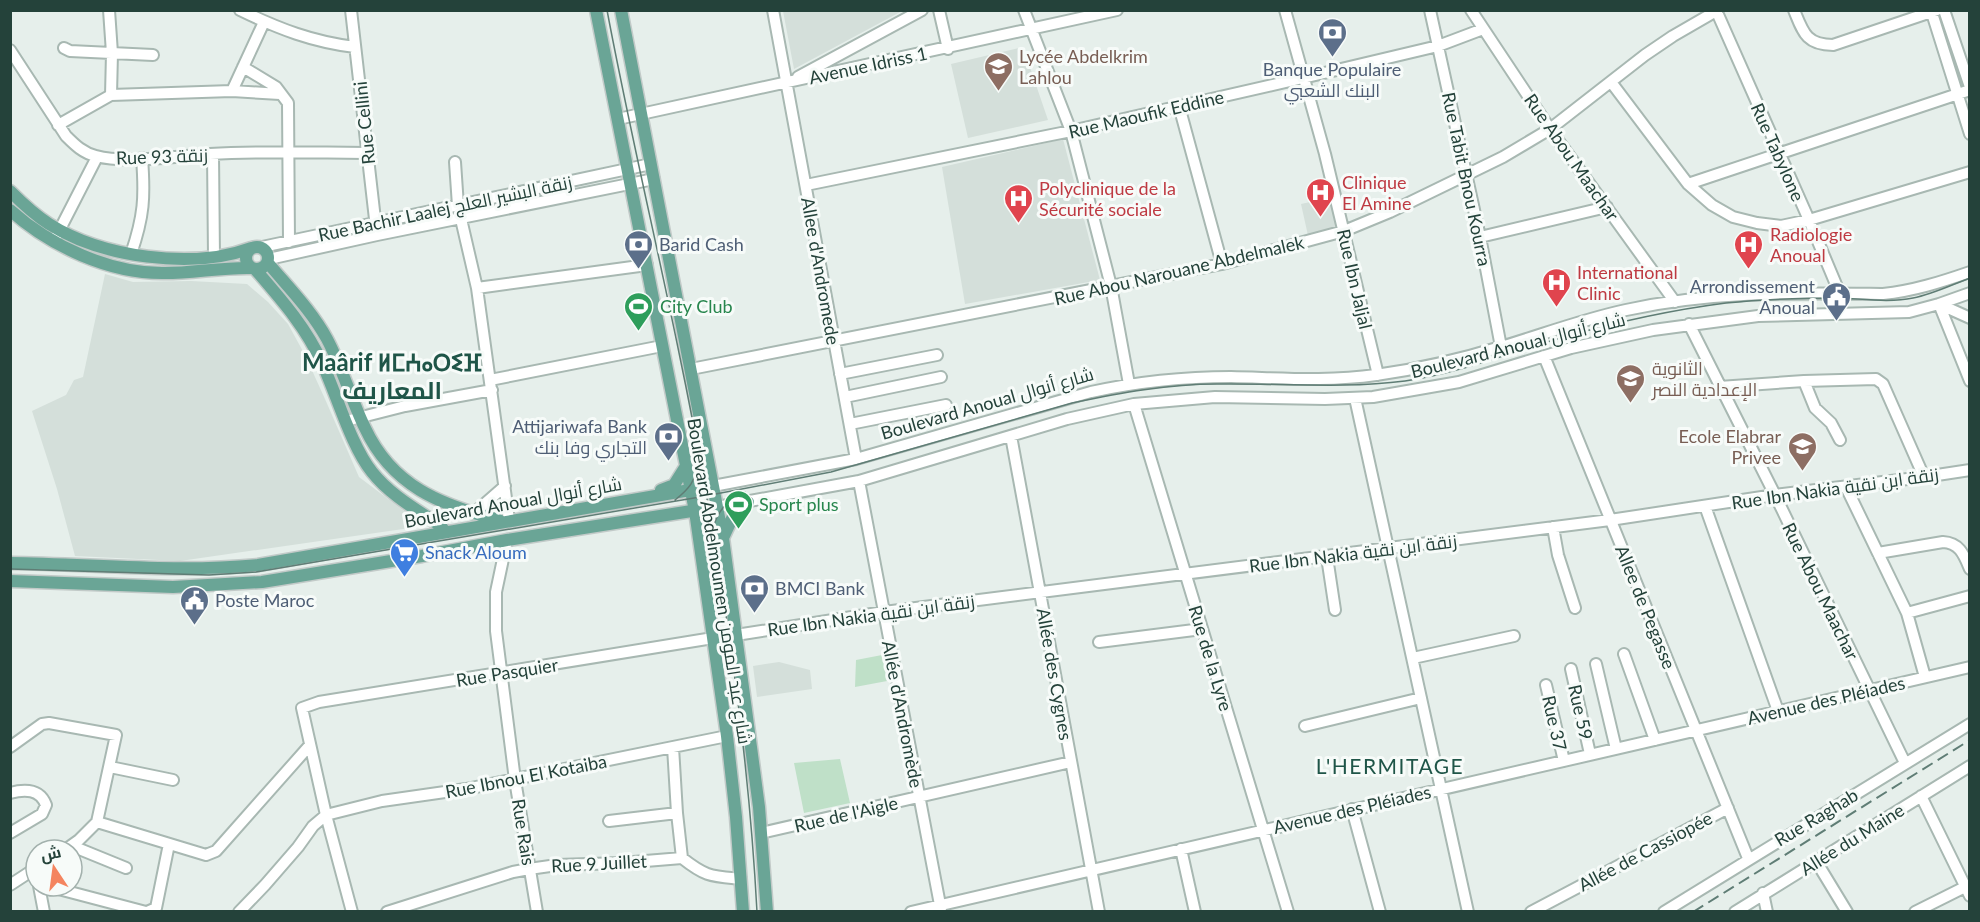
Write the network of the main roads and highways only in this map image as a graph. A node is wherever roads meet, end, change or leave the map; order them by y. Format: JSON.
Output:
{"nodes":[{"id":1,"x":596,"y":10,"type":"edge"},
{"id":2,"x":621,"y":10,"type":"edge"},
{"id":3,"x":10,"y":191,"type":"edge"},
{"id":4,"x":10,"y":210,"type":"edge"},
{"id":5,"x":256,"y":248,"type":"junction"},
{"id":6,"x":268,"y":261,"type":"junction"},
{"id":7,"x":254,"y":268,"type":"junction"},
{"id":8,"x":686,"y":466,"type":"junction"},
{"id":9,"x":713,"y":486,"type":"junction"},
{"id":10,"x":691,"y":490,"type":"junction"},
{"id":11,"x":640,"y":497,"type":"junction"},
{"id":12,"x":747,"y":502,"type":"road end"},
{"id":13,"x":717,"y":507,"type":"junction"},
{"id":14,"x":695,"y":511,"type":"junction"},
{"id":15,"x":506,"y":521,"type":"junction"},
{"id":16,"x":445,"y":532,"type":"junction"},
{"id":17,"x":723,"y":538,"type":"junction"},
{"id":18,"x":10,"y":563,"type":"edge"},
{"id":19,"x":10,"y":581,"type":"edge"},
{"id":20,"x":743,"y":912,"type":"edge"},
{"id":21,"x":767,"y":912,"type":"edge"}],
"edges":[{"from":1,"to":8,"type":"main road","name":"Boulevard Abdelmoumen شارع عبد المومن"},
{"from":2,"to":9,"type":"main road","name":"Boulevard Abdelmoumen شارع عبد المومن"},
{"from":3,"to":5,"type":"main road"},
{"from":4,"to":7,"type":"main road"},
{"from":5,"to":6,"type":"main road"},
{"from":5,"to":7,"type":"main road"},
{"from":6,"to":7,"type":"main road"},
{"from":6,"to":15,"type":"main road"},
{"from":7,"to":16,"type":"main road"},
{"from":8,"to":10,"type":"main road","name":"Boulevard Abdelmoumen شارع عبد المومن"},
{"from":8,"to":11,"type":"main road"},
{"from":9,"to":10,"type":"main road","name":"Boulevard Anoual شارع أنوال"},
{"from":9,"to":13,"type":"main road","name":"Boulevard Abdelmoumen شارع عبد المومن"},
{"from":10,"to":11,"type":"main road","name":"Boulevard Anoual شارع أنوال"},
{"from":10,"to":14,"type":"main road","name":"Boulevard Abdelmoumen شارع عبد المومن"},
{"from":11,"to":15,"type":"main road","name":"Boulevard Anoual شارع أنوال"},
{"from":12,"to":17,"type":"main road"},
{"from":13,"to":14,"type":"main road","name":"Boulevard Anoual شارع أنوال"},
{"from":13,"to":17,"type":"main road","name":"Boulevard Abdelmoumen شارع عبد المومن"},
{"from":14,"to":19,"type":"main road","name":"Boulevard Anoual شارع أنوال"},
{"from":14,"to":20,"type":"main road","name":"Boulevard Abdelmoumen شارع عبد المومن"},
{"from":15,"to":16,"type":"main road","name":"Boulevard Anoual شارع أنوال"},
{"from":16,"to":18,"type":"main road","name":"Boulevard Anoual شارع أنوال"},
{"from":17,"to":21,"type":"main road","name":"Boulevard Abdelmoumen شارع عبد المومن"}]}
